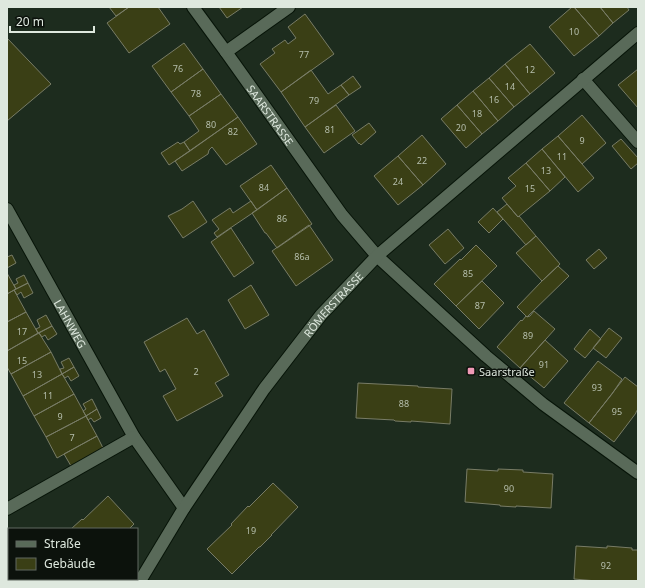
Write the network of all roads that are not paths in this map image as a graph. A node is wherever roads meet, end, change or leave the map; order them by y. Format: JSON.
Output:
{"nodes":[{"id":1,"x":193,"y":7,"type":"edge"},
{"id":2,"x":289,"y":7,"type":"edge"},
{"id":3,"x":638,"y":33,"type":"edge"},
{"id":4,"x":226,"y":52,"type":"junction"},
{"id":5,"x":583,"y":79,"type":"junction"},
{"id":6,"x":638,"y":142,"type":"edge"},
{"id":7,"x":7,"y":209,"type":"edge"},
{"id":8,"x":377,"y":256,"type":"junction"},
{"id":9,"x":134,"y":437,"type":"junction"},
{"id":10,"x":638,"y":473,"type":"edge"},
{"id":11,"x":184,"y":508,"type":"junction"},
{"id":12,"x":7,"y":509,"type":"edge"},
{"id":13,"x":140,"y":581,"type":"edge"}],
"edges":[{"from":1,"to":4,"type":"street","name":"SAARSTRASSE"},
{"from":2,"to":4,"type":"street"},
{"from":3,"to":5,"type":"street","name":"RÖMERSTRASSE"},
{"from":4,"to":8,"type":"street","name":"SAARSTRASSE"},
{"from":5,"to":6,"type":"street"},
{"from":5,"to":8,"type":"street","name":"RÖMERSTRASSE"},
{"from":7,"to":9,"type":"street","name":"LAHNWEG"},
{"from":8,"to":10,"type":"street","name":"SAARSTRASSE"},
{"from":8,"to":11,"type":"street","name":"RÖMERSTRASSE"},
{"from":9,"to":11,"type":"street","name":"LAHNWEG"},
{"from":9,"to":12,"type":"street"},
{"from":11,"to":13,"type":"street","name":"RÖMERSTRASSE"}]}
